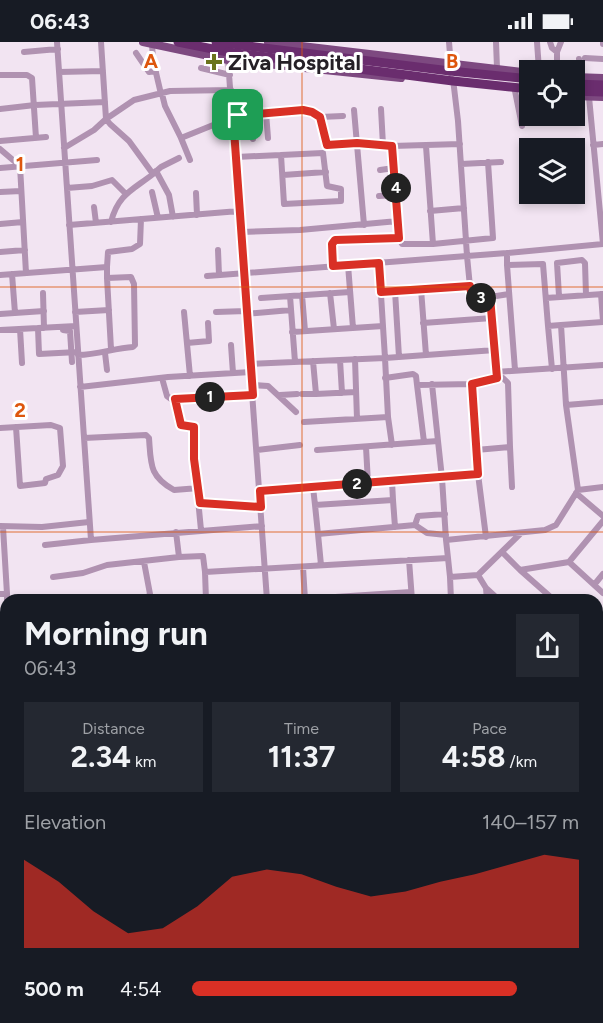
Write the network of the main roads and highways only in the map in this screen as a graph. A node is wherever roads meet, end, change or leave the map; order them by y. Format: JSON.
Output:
{"nodes":[{"id":1,"x":216,"y":42,"type":"edge"},
{"id":2,"x":268,"y":42,"type":"edge"},
{"id":3,"x":148,"y":43,"type":"edge"},
{"id":4,"x":182,"y":43,"type":"edge"},
{"id":5,"x":229,"y":52,"type":"junction"},
{"id":6,"x":213,"y":57,"type":"junction"},
{"id":7,"x":519,"y":71,"type":"edge"},
{"id":8,"x":603,"y":78,"type":"edge"},
{"id":9,"x":519,"y":79,"type":"edge"},
{"id":10,"x":585,"y":79,"type":"edge"},
{"id":11,"x":585,"y":82,"type":"edge"},
{"id":12,"x":603,"y":85,"type":"edge"},
{"id":13,"x":519,"y":89,"type":"edge"},
{"id":14,"x":519,"y":91,"type":"edge"},
{"id":15,"x":603,"y":92,"type":"edge"},
{"id":16,"x":585,"y":93,"type":"edge"},
{"id":17,"x":585,"y":96,"type":"edge"},
{"id":18,"x":603,"y":97,"type":"edge"}],
"edges":[{"from":1,"to":5,"type":"highway"},
{"from":2,"to":7,"type":"main road"},
{"from":3,"to":6,"type":"main road"},
{"from":4,"to":5,"type":"highway"},
{"from":4,"to":6,"type":"highway"},
{"from":5,"to":6,"type":"main road"},
{"from":5,"to":9,"type":"highway","bridge":true},
{"from":5,"to":13,"type":"highway","bridge":true},
{"from":5,"to":14,"type":"main road"},
{"from":8,"to":10,"type":"main road"},
{"from":11,"to":12,"type":"highway"},
{"from":15,"to":16,"type":"highway"},
{"from":17,"to":18,"type":"main road"}]}
